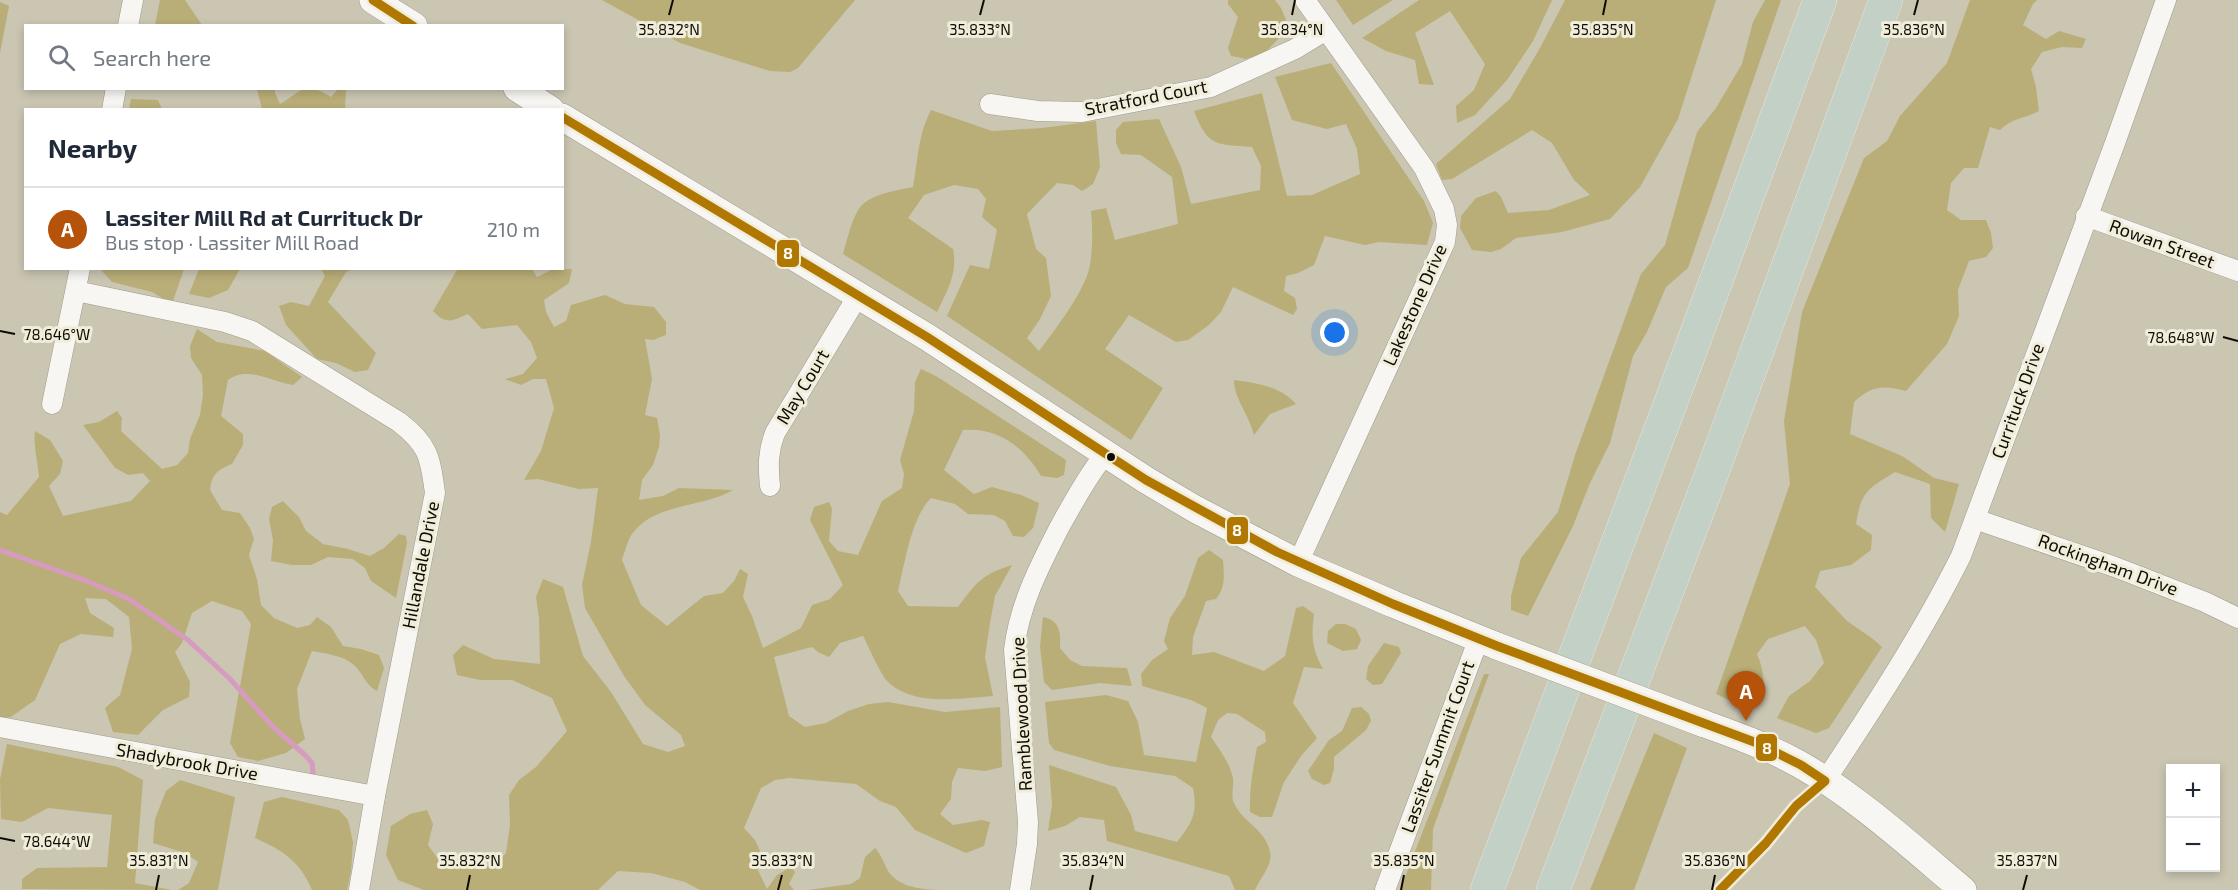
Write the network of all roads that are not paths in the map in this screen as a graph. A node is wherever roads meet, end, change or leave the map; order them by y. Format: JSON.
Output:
{"nodes":[{"id":1,"x":133,"y":0,"type":"edge"},
{"id":2,"x":373,"y":0,"type":"edge"},
{"id":3,"x":1305,"y":0,"type":"edge"},
{"id":4,"x":1820,"y":0,"type":"edge"},
{"id":5,"x":1886,"y":0,"type":"edge"},
{"id":6,"x":2166,"y":0,"type":"edge"},
{"id":7,"x":128,"y":24,"type":"edge"},
{"id":8,"x":411,"y":24,"type":"edge"},
{"id":9,"x":1326,"y":30,"type":"junction"},
{"id":10,"x":116,"y":90,"type":"edge"},
{"id":11,"x":520,"y":90,"type":"edge"},
{"id":12,"x":990,"y":104,"type":"dead end"},
{"id":13,"x":112,"y":108,"type":"edge"},
{"id":14,"x":548,"y":108,"type":"edge"},
{"id":15,"x":564,"y":118,"type":"edge"},
{"id":16,"x":2086,"y":216,"type":"junction"},
{"id":17,"x":80,"y":270,"type":"edge"},
{"id":18,"x":2238,"y":271,"type":"edge"},
{"id":19,"x":76,"y":291,"type":"junction"},
{"id":20,"x":859,"y":294,"type":"junction"},
{"id":21,"x":52,"y":404,"type":"dead end"},
{"id":22,"x":1106,"y":453,"type":"junction"},
{"id":23,"x":770,"y":486,"type":"dead end"},
{"id":24,"x":1975,"y":519,"type":"junction"},
{"id":25,"x":1298,"y":563,"type":"junction"},
{"id":26,"x":2238,"y":618,"type":"edge"},
{"id":27,"x":1488,"y":642,"type":"junction"},
{"id":28,"x":0,"y":727,"type":"edge"},
{"id":29,"x":1825,"y":780,"type":"junction"},
{"id":30,"x":375,"y":796,"type":"junction"},
{"id":31,"x":359,"y":890,"type":"edge"},
{"id":32,"x":1020,"y":890,"type":"edge"},
{"id":33,"x":1385,"y":890,"type":"edge"},
{"id":34,"x":1487,"y":890,"type":"edge"},
{"id":35,"x":1553,"y":890,"type":"edge"},
{"id":36,"x":1963,"y":890,"type":"edge"}],
"edges":[{"from":1,"to":7,"type":"street"},
{"from":2,"to":8,"type":"main road"},
{"from":3,"to":9,"type":"street","name":"Lakestone Drive"},
{"from":4,"to":34,"type":"highway"},
{"from":5,"to":35,"type":"highway"},
{"from":6,"to":16,"type":"street","name":"Currituck Drive"},
{"from":9,"to":12,"type":"street","name":"Stratford Court"},
{"from":9,"to":25,"type":"street","name":"Lakestone Drive"},
{"from":10,"to":13,"type":"street"},
{"from":11,"to":14,"type":"main road"},
{"from":15,"to":20,"type":"main road"},
{"from":16,"to":18,"type":"street","name":"Rowan Street"},
{"from":16,"to":24,"type":"street","name":"Currituck Drive"},
{"from":17,"to":19,"type":"street"},
{"from":19,"to":21,"type":"street"},
{"from":19,"to":30,"type":"street","name":"Hillandale Drive"},
{"from":20,"to":22,"type":"main road"},
{"from":20,"to":23,"type":"street","name":"May Court"},
{"from":22,"to":25,"type":"main road"},
{"from":22,"to":32,"type":"street","name":"Ramblewood Drive"},
{"from":24,"to":26,"type":"street","name":"Rockingham Drive"},
{"from":24,"to":29,"type":"street","name":"Currituck Drive"},
{"from":25,"to":27,"type":"main road"},
{"from":27,"to":29,"type":"main road","bridge":true},
{"from":27,"to":33,"type":"street","name":"Lassiter Summit Court"},
{"from":28,"to":30,"type":"street","name":"Shadybrook Drive"},
{"from":29,"to":36,"type":"main road"},
{"from":30,"to":31,"type":"street","name":"Hillandale Drive"}]}
